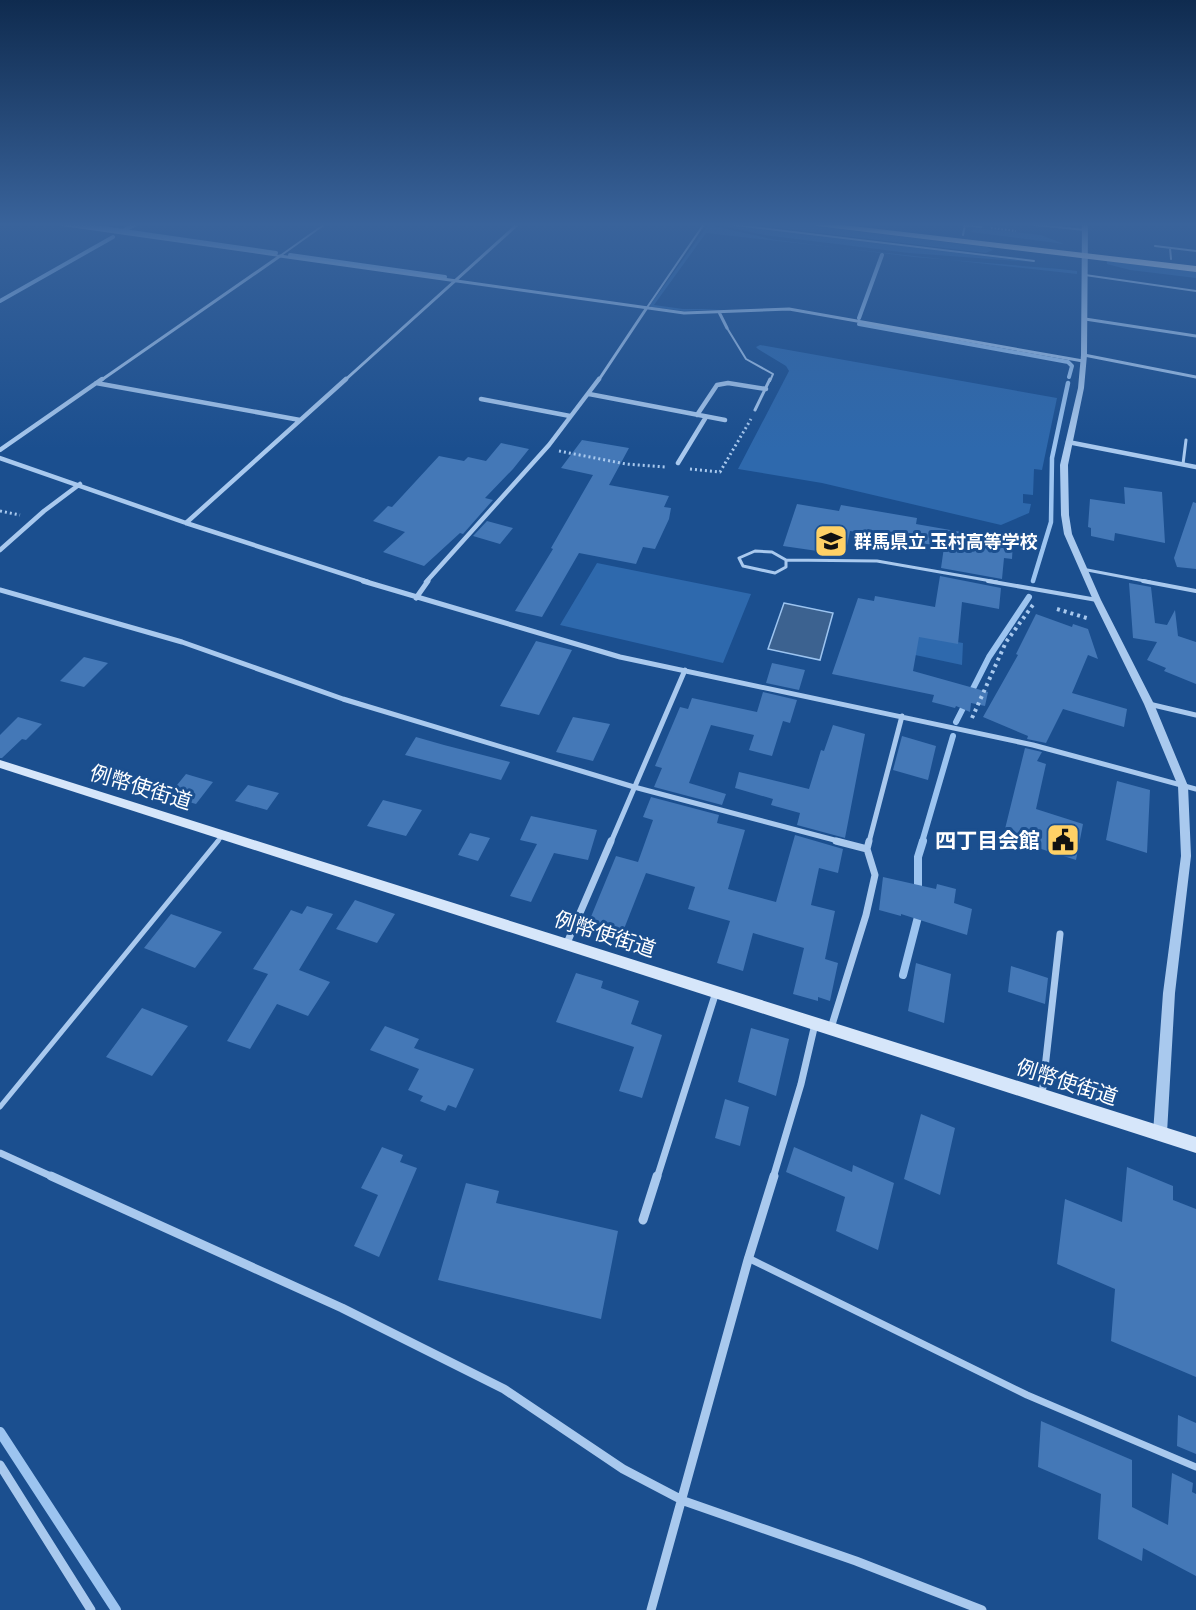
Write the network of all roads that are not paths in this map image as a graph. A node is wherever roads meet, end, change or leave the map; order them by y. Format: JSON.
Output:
{"nodes":[{"id":1,"x":218,"y":299,"type":"edge"},
{"id":2,"x":433,"y":299,"type":"edge"},
{"id":3,"x":578,"y":299,"type":"edge"},
{"id":4,"x":653,"y":299,"type":"edge"},
{"id":5,"x":1085,"y":299,"type":"edge"},
{"id":6,"x":646,"y":309,"type":"junction"},
{"id":7,"x":720,"y":312,"type":"junction"},
{"id":8,"x":1085,"y":319,"type":"junction"},
{"id":9,"x":727,"y":328,"type":"joint"},
{"id":10,"x":1196,"y":336,"type":"edge"},
{"id":11,"x":1084,"y":358,"type":"junction"},
{"id":12,"x":1196,"y":377,"type":"edge"},
{"id":13,"x":96,"y":383,"type":"junction"},
{"id":14,"x":766,"y":389,"type":"junction"},
{"id":15,"x":589,"y":394,"type":"junction"},
{"id":16,"x":481,"y":399,"type":"dead end"},
{"id":17,"x":756,"y":410,"type":"road end"},
{"id":18,"x":697,"y":415,"type":"junction"},
{"id":19,"x":570,"y":416,"type":"junction"},
{"id":20,"x":706,"y":417,"type":"junction"},
{"id":21,"x":300,"y":420,"type":"junction"},
{"id":22,"x":725,"y":420,"type":"dead end"},
{"id":23,"x":1186,"y":440,"type":"dead end"},
{"id":24,"x":1068,"y":442,"type":"junction"},
{"id":25,"x":0,"y":450,"type":"edge"},
{"id":26,"x":0,"y":458,"type":"edge"},
{"id":27,"x":678,"y":463,"type":"dead end"},
{"id":28,"x":1183,"y":464,"type":"junction"},
{"id":29,"x":1196,"y":467,"type":"edge"},
{"id":30,"x":80,"y":484,"type":"junction"},
{"id":31,"x":186,"y":523,"type":"junction"},
{"id":32,"x":0,"y":550,"type":"edge"},
{"id":33,"x":786,"y":560,"type":"junction"},
{"id":34,"x":1082,"y":569,"type":"junction"},
{"id":35,"x":0,"y":590,"type":"edge"},
{"id":36,"x":1196,"y":591,"type":"edge"},
{"id":37,"x":416,"y":598,"type":"junction"},
{"id":38,"x":1096,"y":600,"type":"junction"},
{"id":39,"x":685,"y":670,"type":"junction"},
{"id":40,"x":1149,"y":704,"type":"junction"},
{"id":41,"x":1196,"y":715,"type":"edge"},
{"id":42,"x":902,"y":716,"type":"junction"},
{"id":43,"x":0,"y":764,"type":"edge"},
{"id":44,"x":1183,"y":786,"type":"junction"},
{"id":45,"x":634,"y":787,"type":"junction"},
{"id":46,"x":1196,"y":789,"type":"edge"},
{"id":47,"x":224,"y":834,"type":"junction"},
{"id":48,"x":867,"y":849,"type":"junction"},
{"id":49,"x":1060,"y":933,"type":"dead end"},
{"id":50,"x":567,"y":944,"type":"junction"},
{"id":51,"x":716,"y":992,"type":"junction"},
{"id":52,"x":815,"y":1023,"type":"junction"},
{"id":53,"x":831,"y":1029,"type":"junction"},
{"id":54,"x":1042,"y":1096,"type":"junction"},
{"id":55,"x":0,"y":1107,"type":"edge"},
{"id":56,"x":1160,"y":1133,"type":"junction"},
{"id":57,"x":1196,"y":1145,"type":"edge"},
{"id":58,"x":0,"y":1153,"type":"edge"},
{"id":59,"x":643,"y":1220,"type":"dead end"},
{"id":60,"x":748,"y":1258,"type":"junction"},
{"id":61,"x":0,"y":1465,"type":"edge"},
{"id":62,"x":1196,"y":1467,"type":"edge"},
{"id":63,"x":684,"y":1501,"type":"junction"},
{"id":64,"x":91,"y":1610,"type":"edge"},
{"id":65,"x":651,"y":1610,"type":"edge"},
{"id":66,"x":982,"y":1610,"type":"edge"}],
"edges":[{"from":1,"to":13,"type":"street"},
{"from":2,"to":21,"type":"street"},
{"from":3,"to":6,"type":"street"},
{"from":4,"to":6,"type":"lane"},
{"from":5,"to":8,"type":"street"},
{"from":6,"to":7,"type":"street"},
{"from":6,"to":15,"type":"street"},
{"from":7,"to":9,"type":"street"},
{"from":7,"to":11,"type":"street"},
{"from":8,"to":10,"type":"street"},
{"from":8,"to":11,"type":"street"},
{"from":9,"to":14,"type":"lane"},
{"from":11,"to":12,"type":"street"},
{"from":11,"to":24,"type":"street"},
{"from":13,"to":21,"type":"street"},
{"from":13,"to":25,"type":"street"},
{"from":14,"to":17,"type":"lane"},
{"from":14,"to":18,"type":"street"},
{"from":15,"to":18,"type":"street"},
{"from":15,"to":19,"type":"street"},
{"from":16,"to":19,"type":"street"},
{"from":18,"to":20,"type":"street"},
{"from":19,"to":37,"type":"street"},
{"from":20,"to":22,"type":"street"},
{"from":20,"to":27,"type":"street"},
{"from":21,"to":31,"type":"street"},
{"from":23,"to":28,"type":"lane"},
{"from":24,"to":28,"type":"street"},
{"from":24,"to":34,"type":"street"},
{"from":26,"to":30,"type":"street"},
{"from":28,"to":29,"type":"street"},
{"from":30,"to":31,"type":"street"},
{"from":30,"to":32,"type":"street"},
{"from":31,"to":37,"type":"street"},
{"from":33,"to":33,"type":"lane"},
{"from":33,"to":38,"type":"lane"},
{"from":34,"to":36,"type":"lane"},
{"from":34,"to":38,"type":"street"},
{"from":35,"to":45,"type":"street"},
{"from":37,"to":39,"type":"street"},
{"from":38,"to":40,"type":"street"},
{"from":39,"to":42,"type":"street"},
{"from":39,"to":45,"type":"street"},
{"from":40,"to":41,"type":"street"},
{"from":40,"to":44,"type":"street"},
{"from":42,"to":44,"type":"street"},
{"from":42,"to":48,"type":"street"},
{"from":43,"to":47,"type":"main road","name":"例幣使街道"},
{"from":44,"to":46,"type":"street"},
{"from":44,"to":56,"type":"street"},
{"from":45,"to":48,"type":"street"},
{"from":45,"to":50,"type":"street"},
{"from":47,"to":50,"type":"main road","name":"例幣使街道"},
{"from":47,"to":55,"type":"lane"},
{"from":48,"to":53,"type":"street"},
{"from":49,"to":54,"type":"street"},
{"from":50,"to":51,"type":"main road","name":"例幣使街道"},
{"from":51,"to":52,"type":"main road","name":"例幣使街道"},
{"from":51,"to":59,"type":"street"},
{"from":52,"to":53,"type":"main road","name":"例幣使街道"},
{"from":52,"to":60,"type":"street"},
{"from":53,"to":54,"type":"main road","name":"例幣使街道"},
{"from":54,"to":56,"type":"main road","name":"例幣使街道"},
{"from":56,"to":57,"type":"main road","name":"例幣使街道"},
{"from":58,"to":63,"type":"street"},
{"from":60,"to":62,"type":"lane"},
{"from":60,"to":63,"type":"street"},
{"from":61,"to":64,"type":"street"},
{"from":63,"to":65,"type":"street"},
{"from":63,"to":66,"type":"street"}]}
